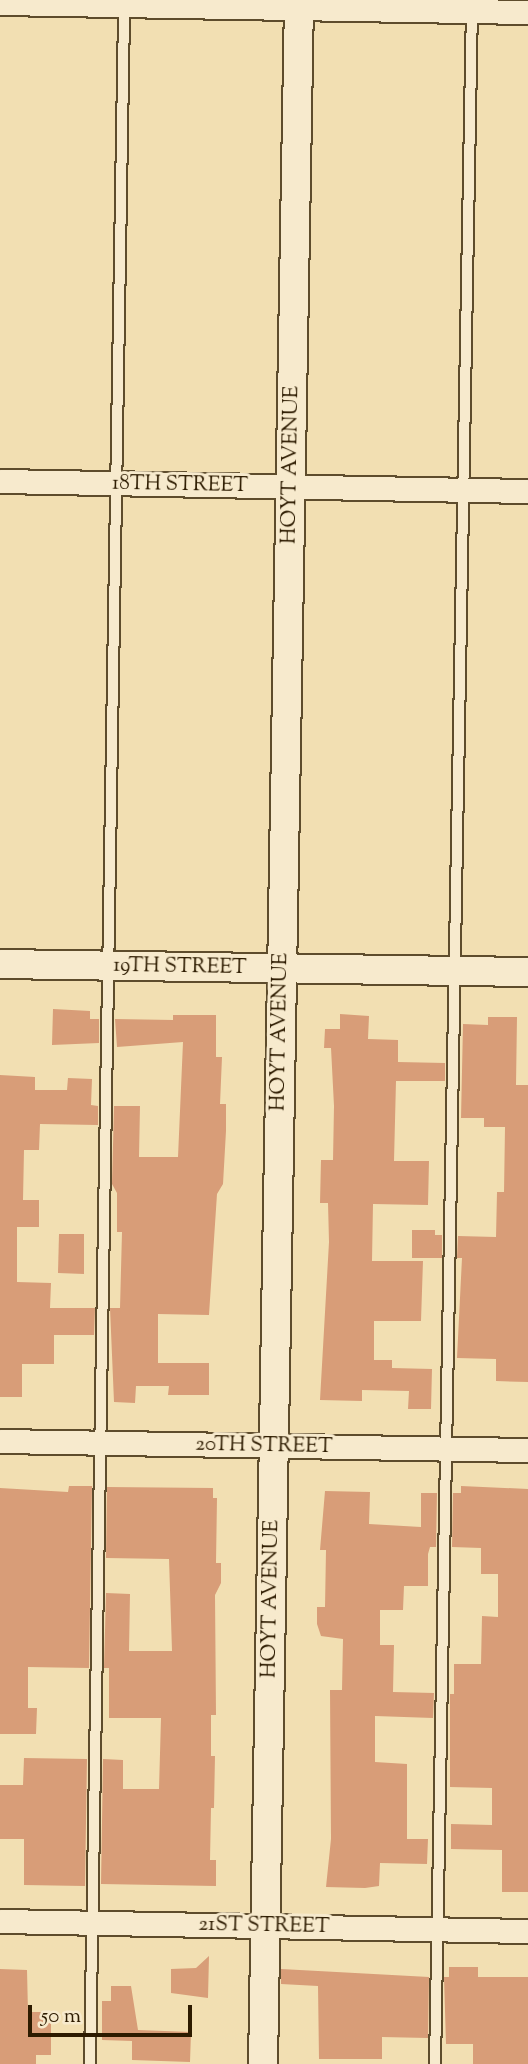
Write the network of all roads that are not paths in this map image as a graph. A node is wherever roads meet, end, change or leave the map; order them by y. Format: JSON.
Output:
{"nodes":[{"id":1,"x":0,"y":3,"type":"edge"},
{"id":2,"x":124,"y":3,"type":"edge"},
{"id":3,"x":299,"y":4,"type":"edge"},
{"id":4,"x":472,"y":5,"type":"edge"},
{"id":5,"x":528,"y":12,"type":"edge"},
{"id":6,"x":0,"y":481,"type":"edge"},
{"id":7,"x":113,"y":484,"type":"junction"},
{"id":8,"x":291,"y":487,"type":"junction"},
{"id":9,"x":462,"y":489,"type":"junction"},
{"id":10,"x":528,"y":491,"type":"edge"},
{"id":11,"x":0,"y":964,"type":"edge"},
{"id":12,"x":108,"y":966,"type":"junction"},
{"id":13,"x":281,"y":968,"type":"junction"},
{"id":14,"x":452,"y":971,"type":"junction"},
{"id":15,"x":528,"y":972,"type":"edge"},
{"id":16,"x":0,"y":1441,"type":"edge"},
{"id":17,"x":102,"y":1443,"type":"junction"},
{"id":18,"x":274,"y":1446,"type":"junction"},
{"id":19,"x":446,"y":1449,"type":"junction"},
{"id":20,"x":528,"y":1450,"type":"edge"},
{"id":21,"x":0,"y":1921,"type":"edge"},
{"id":22,"x":91,"y":1923,"type":"junction"},
{"id":23,"x":265,"y":1926,"type":"junction"},
{"id":24,"x":438,"y":1929,"type":"junction"},
{"id":25,"x":528,"y":1931,"type":"edge"},
{"id":26,"x":90,"y":2064,"type":"edge"},
{"id":27,"x":262,"y":2064,"type":"edge"},
{"id":28,"x":435,"y":2064,"type":"edge"}],
"edges":[{"from":1,"to":2,"type":"street"},
{"from":2,"to":3,"type":"street"},
{"from":2,"to":7,"type":"lane"},
{"from":3,"to":4,"type":"street"},
{"from":3,"to":8,"type":"street","name":"HOYT AVENUE"},
{"from":4,"to":5,"type":"street"},
{"from":4,"to":9,"type":"lane"},
{"from":6,"to":7,"type":"street","name":"18TH STREET"},
{"from":7,"to":8,"type":"street","name":"18TH STREET"},
{"from":7,"to":12,"type":"lane"},
{"from":8,"to":9,"type":"street","name":"18TH STREET"},
{"from":8,"to":13,"type":"street","name":"HOYT AVENUE"},
{"from":9,"to":10,"type":"street","name":"18TH STREET"},
{"from":9,"to":14,"type":"lane"},
{"from":11,"to":12,"type":"street","name":"19TH STREET"},
{"from":12,"to":13,"type":"street","name":"19TH STREET"},
{"from":12,"to":17,"type":"lane"},
{"from":13,"to":14,"type":"street","name":"19TH STREET"},
{"from":13,"to":18,"type":"street","name":"HOYT AVENUE"},
{"from":14,"to":15,"type":"street","name":"19TH STREET"},
{"from":14,"to":19,"type":"lane"},
{"from":16,"to":17,"type":"street","name":"20TH STREET"},
{"from":17,"to":18,"type":"street","name":"20TH STREET"},
{"from":17,"to":22,"type":"lane"},
{"from":18,"to":19,"type":"street","name":"20TH STREET"},
{"from":18,"to":23,"type":"street","name":"HOYT AVENUE"},
{"from":19,"to":20,"type":"street","name":"20TH STREET"},
{"from":19,"to":24,"type":"lane"},
{"from":21,"to":22,"type":"street","name":"21ST STREET"},
{"from":22,"to":23,"type":"street","name":"21ST STREET"},
{"from":22,"to":26,"type":"lane"},
{"from":23,"to":24,"type":"street","name":"21ST STREET"},
{"from":23,"to":27,"type":"street","name":"HOYT AVENUE"},
{"from":24,"to":25,"type":"street","name":"21ST STREET"},
{"from":24,"to":28,"type":"lane"}]}
